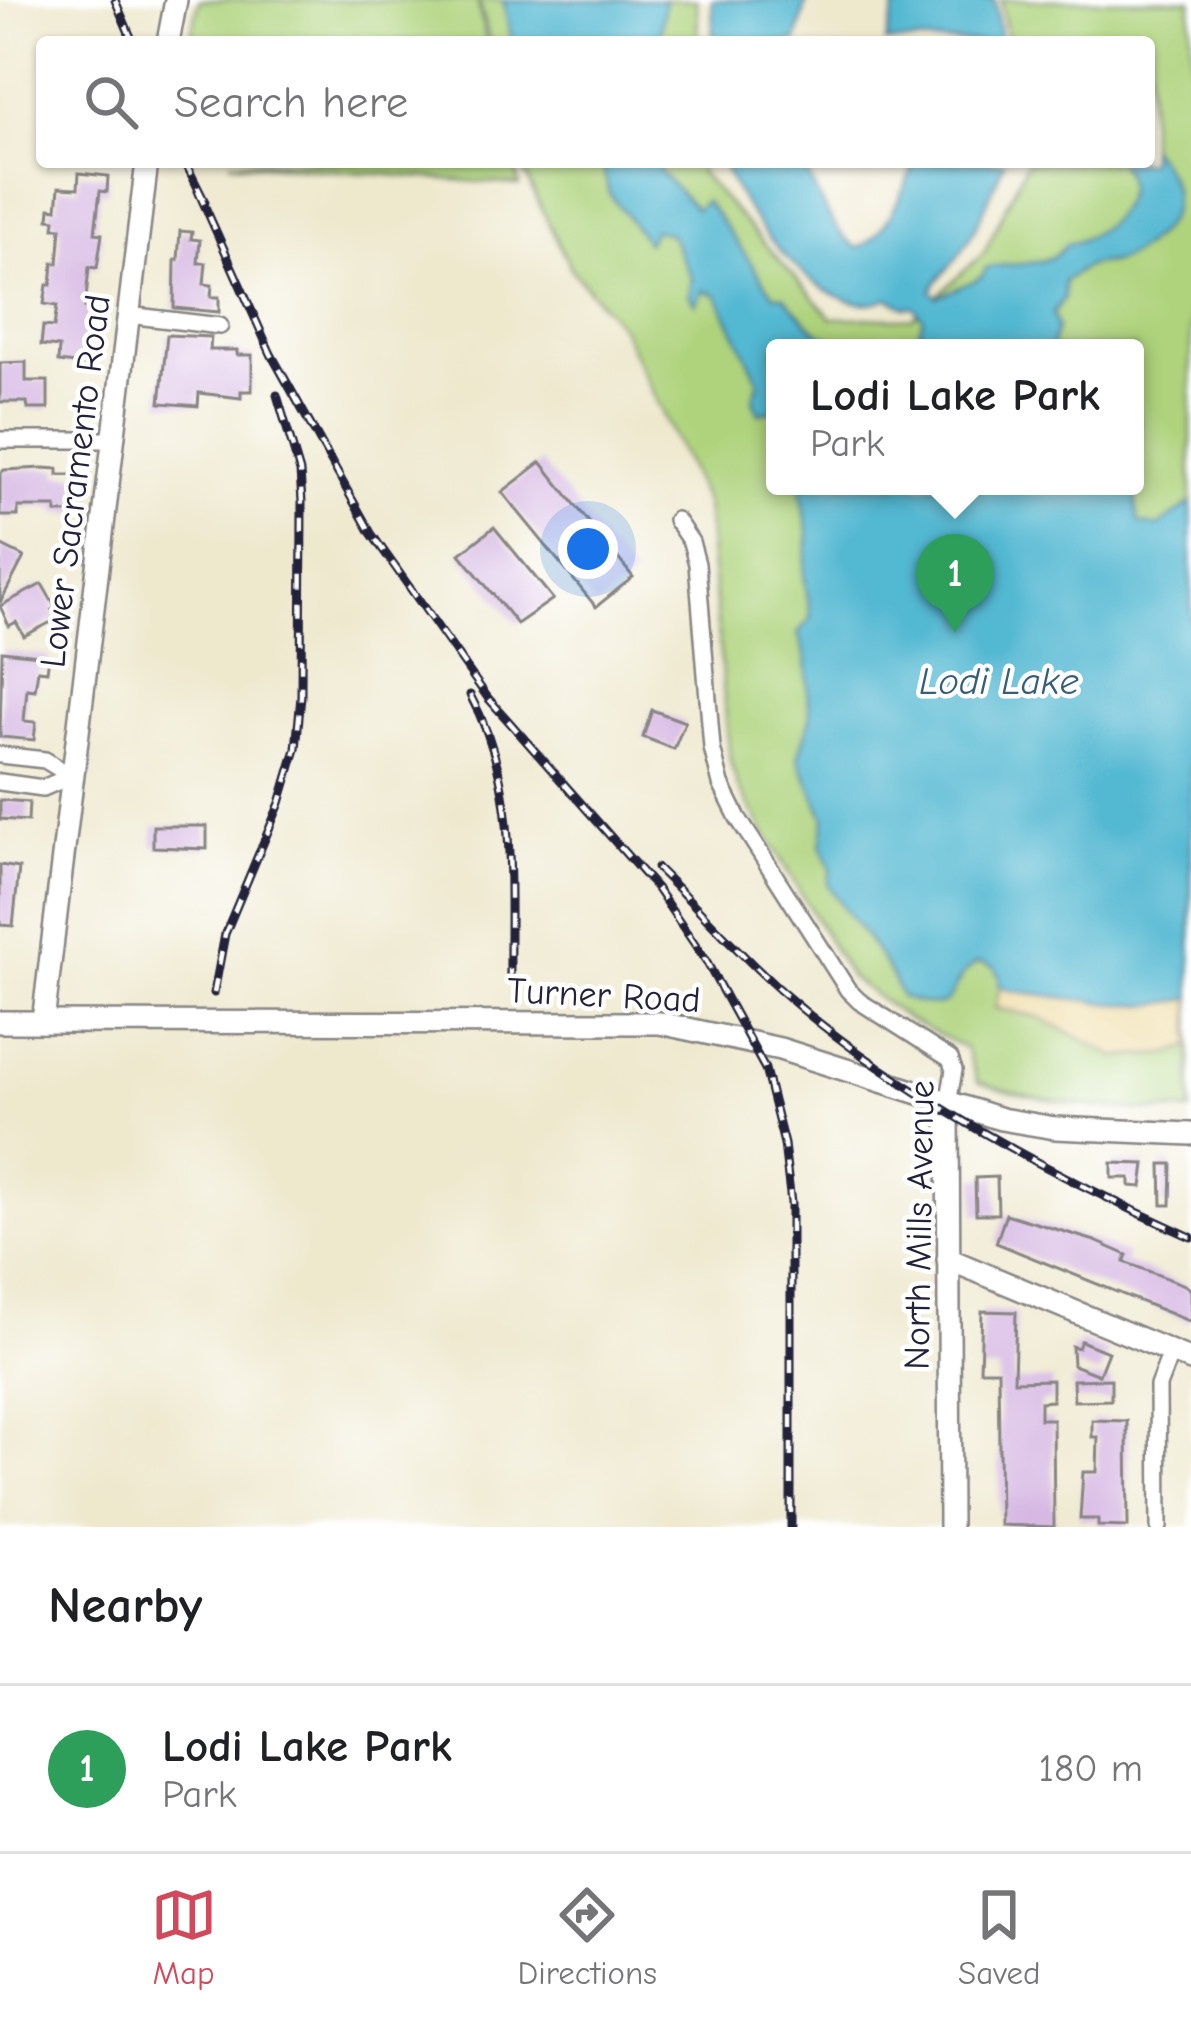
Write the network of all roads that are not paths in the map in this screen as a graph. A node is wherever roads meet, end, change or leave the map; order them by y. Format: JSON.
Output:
{"nodes":[{"id":1,"x":176,"y":0,"type":"edge"},
{"id":2,"x":169,"y":36,"type":"edge"},
{"id":3,"x":146,"y":168,"type":"edge"},
{"id":4,"x":128,"y":315,"type":"junction"},
{"id":5,"x":220,"y":326,"type":"dead end"},
{"id":6,"x":0,"y":440,"type":"edge"},
{"id":7,"x":112,"y":440,"type":"junction"},
{"id":8,"x":676,"y":520,"type":"dead end"},
{"id":9,"x":0,"y":755,"type":"edge"},
{"id":10,"x":71,"y":776,"type":"junction"},
{"id":11,"x":0,"y":782,"type":"edge"},
{"id":12,"x":0,"y":1022,"type":"edge"},
{"id":13,"x":43,"y":1022,"type":"junction"},
{"id":14,"x":948,"y":1104,"type":"junction"},
{"id":15,"x":1191,"y":1134,"type":"edge"},
{"id":16,"x":949,"y":1259,"type":"junction"},
{"id":17,"x":1181,"y":1356,"type":"edge"},
{"id":18,"x":950,"y":1527,"type":"edge"},
{"id":19,"x":1159,"y":1527,"type":"edge"}],
"edges":[{"from":1,"to":2,"type":"main road"},
{"from":3,"to":4,"type":"main road","name":"Lower Sacramento Road"},
{"from":4,"to":5,"type":"street"},
{"from":4,"to":7,"type":"main road","name":"Lower Sacramento Road"},
{"from":6,"to":7,"type":"street"},
{"from":7,"to":10,"type":"main road","name":"Lower Sacramento Road"},
{"from":8,"to":14,"type":"street","name":"North Mills Avenue"},
{"from":9,"to":10,"type":"street"},
{"from":10,"to":11,"type":"street"},
{"from":10,"to":13,"type":"main road","name":"Lower Sacramento Road"},
{"from":12,"to":13,"type":"main road","name":"Turner Road"},
{"from":13,"to":14,"type":"main road","name":"Turner Road"},
{"from":14,"to":15,"type":"main road","name":"Turner Road"},
{"from":14,"to":16,"type":"main road","name":"North Mills Avenue"},
{"from":16,"to":17,"type":"main road"},
{"from":16,"to":18,"type":"main road","name":"North Mills Avenue"},
{"from":17,"to":19,"type":"street"}]}
